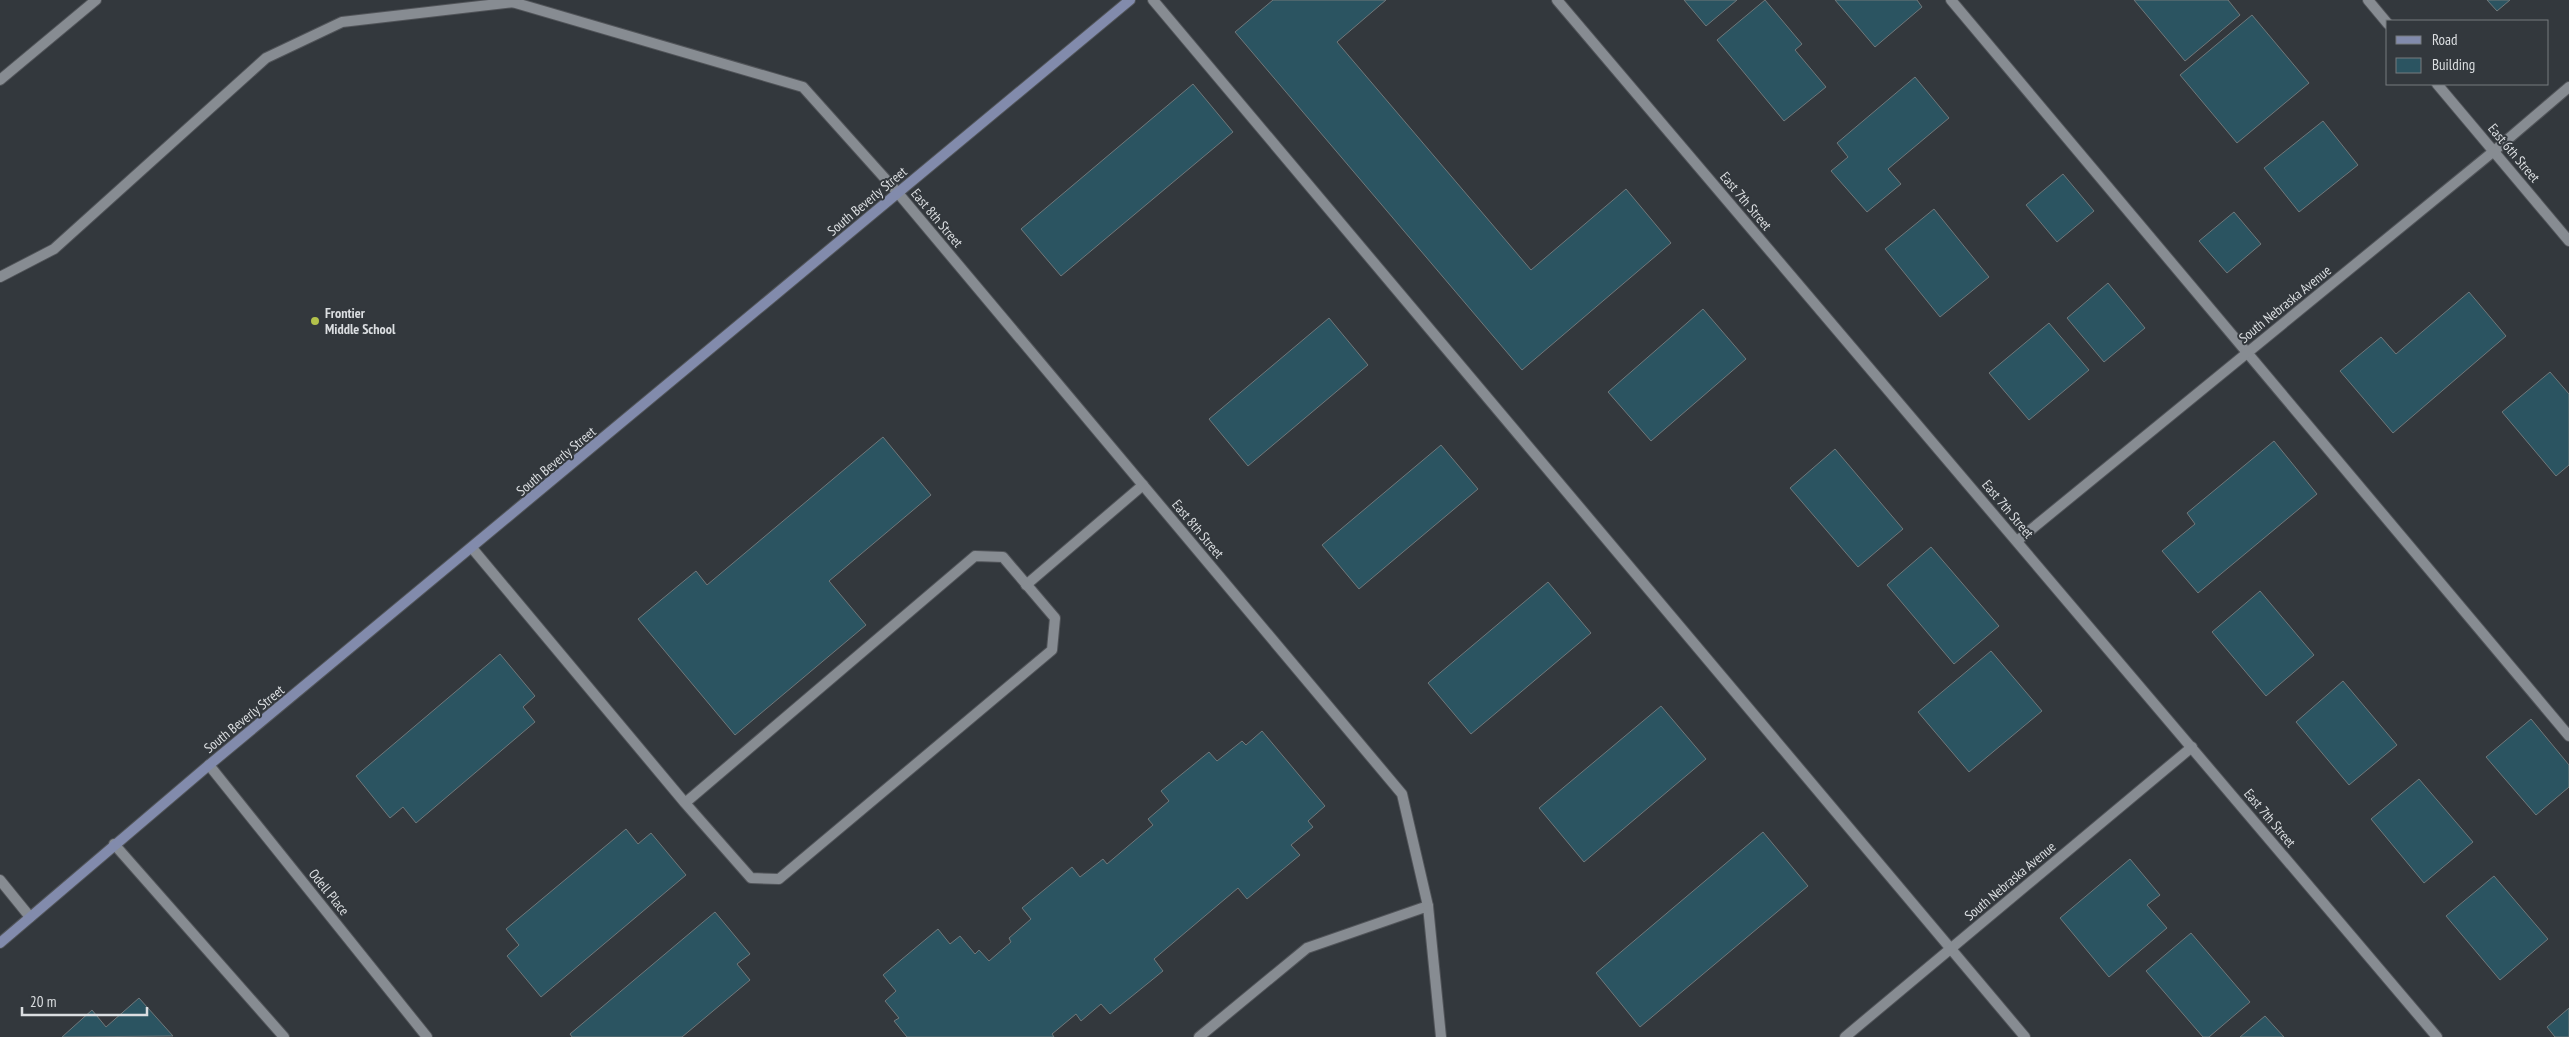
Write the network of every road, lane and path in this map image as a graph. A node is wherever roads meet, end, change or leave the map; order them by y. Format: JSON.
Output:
{"nodes":[{"id":1,"x":96,"y":0,"type":"edge"},
{"id":2,"x":502,"y":0,"type":"edge"},
{"id":3,"x":1130,"y":0,"type":"edge"},
{"id":4,"x":1153,"y":0,"type":"edge"},
{"id":5,"x":1557,"y":0,"type":"edge"},
{"id":6,"x":1951,"y":0,"type":"edge"},
{"id":7,"x":2368,"y":0,"type":"edge"},
{"id":8,"x":515,"y":2,"type":"junction"},
{"id":9,"x":2386,"y":22,"type":"edge"},
{"id":10,"x":0,"y":80,"type":"edge"},
{"id":11,"x":2438,"y":85,"type":"edge"},
{"id":12,"x":2569,"y":87,"type":"edge"},
{"id":13,"x":2494,"y":151,"type":"junction"},
{"id":14,"x":898,"y":193,"type":"junction"},
{"id":15,"x":2569,"y":241,"type":"edge"},
{"id":16,"x":0,"y":277,"type":"edge"},
{"id":17,"x":2247,"y":353,"type":"junction"},
{"id":18,"x":1143,"y":485,"type":"junction"},
{"id":19,"x":2017,"y":541,"type":"junction"},
{"id":20,"x":472,"y":548,"type":"junction"},
{"id":21,"x":1026,"y":585,"type":"junction"},
{"id":22,"x":2569,"y":736,"type":"edge"},
{"id":23,"x":2192,"y":747,"type":"junction"},
{"id":24,"x":209,"y":765,"type":"junction"},
{"id":25,"x":685,"y":803,"type":"junction"},
{"id":26,"x":114,"y":844,"type":"junction"},
{"id":27,"x":0,"y":880,"type":"edge"},
{"id":28,"x":1428,"y":906,"type":"junction"},
{"id":29,"x":30,"y":917,"type":"junction"},
{"id":30,"x":0,"y":943,"type":"edge"},
{"id":31,"x":1952,"y":948,"type":"junction"},
{"id":32,"x":284,"y":1037,"type":"edge"},
{"id":33,"x":427,"y":1037,"type":"edge"},
{"id":34,"x":1199,"y":1037,"type":"edge"},
{"id":35,"x":1441,"y":1037,"type":"edge"},
{"id":36,"x":1845,"y":1037,"type":"edge"},
{"id":37,"x":2025,"y":1037,"type":"edge"},
{"id":38,"x":2438,"y":1037,"type":"edge"}],
"edges":[{"from":1,"to":10,"type":"street"},
{"from":2,"to":8,"type":"street","name":"East 8th Street"},
{"from":3,"to":14,"type":"main road","name":"South Beverly Street"},
{"from":4,"to":31,"type":"street"},
{"from":5,"to":19,"type":"street","name":"East 7th Street"},
{"from":6,"to":17,"type":"street"},
{"from":7,"to":9,"type":"street"},
{"from":8,"to":14,"type":"street","name":"East 8th Street"},
{"from":8,"to":16,"type":"street"},
{"from":11,"to":13,"type":"street","name":"East 6th Street"},
{"from":12,"to":13,"type":"street","name":"South Nebraska Avenue"},
{"from":13,"to":15,"type":"street","name":"East 6th Street"},
{"from":13,"to":17,"type":"street","name":"South Nebraska Avenue"},
{"from":14,"to":18,"type":"street","name":"East 8th Street"},
{"from":14,"to":20,"type":"main road","name":"South Beverly Street"},
{"from":17,"to":19,"type":"street","name":"South Nebraska Avenue"},
{"from":17,"to":22,"type":"street"},
{"from":18,"to":21,"type":"street"},
{"from":18,"to":28,"type":"street","name":"East 8th Street"},
{"from":19,"to":23,"type":"street","name":"East 7th Street"},
{"from":20,"to":24,"type":"main road","name":"South Beverly Street"},
{"from":20,"to":25,"type":"street"},
{"from":21,"to":25,"type":"street"},
{"from":21,"to":25,"type":"street"},
{"from":23,"to":31,"type":"street","name":"South Nebraska Avenue"},
{"from":23,"to":38,"type":"street","name":"East 7th Street"},
{"from":24,"to":26,"type":"main road","name":"South Beverly Street"},
{"from":24,"to":33,"type":"street","name":"Odell Place"},
{"from":26,"to":29,"type":"main road","name":"South Beverly Street"},
{"from":26,"to":32,"type":"street"},
{"from":27,"to":29,"type":"street"},
{"from":28,"to":34,"type":"street"},
{"from":28,"to":35,"type":"street","name":"East 8th Street"},
{"from":29,"to":30,"type":"main road","name":"South Beverly Street"},
{"from":31,"to":36,"type":"street","name":"South Nebraska Avenue"},
{"from":31,"to":37,"type":"street"}]}
